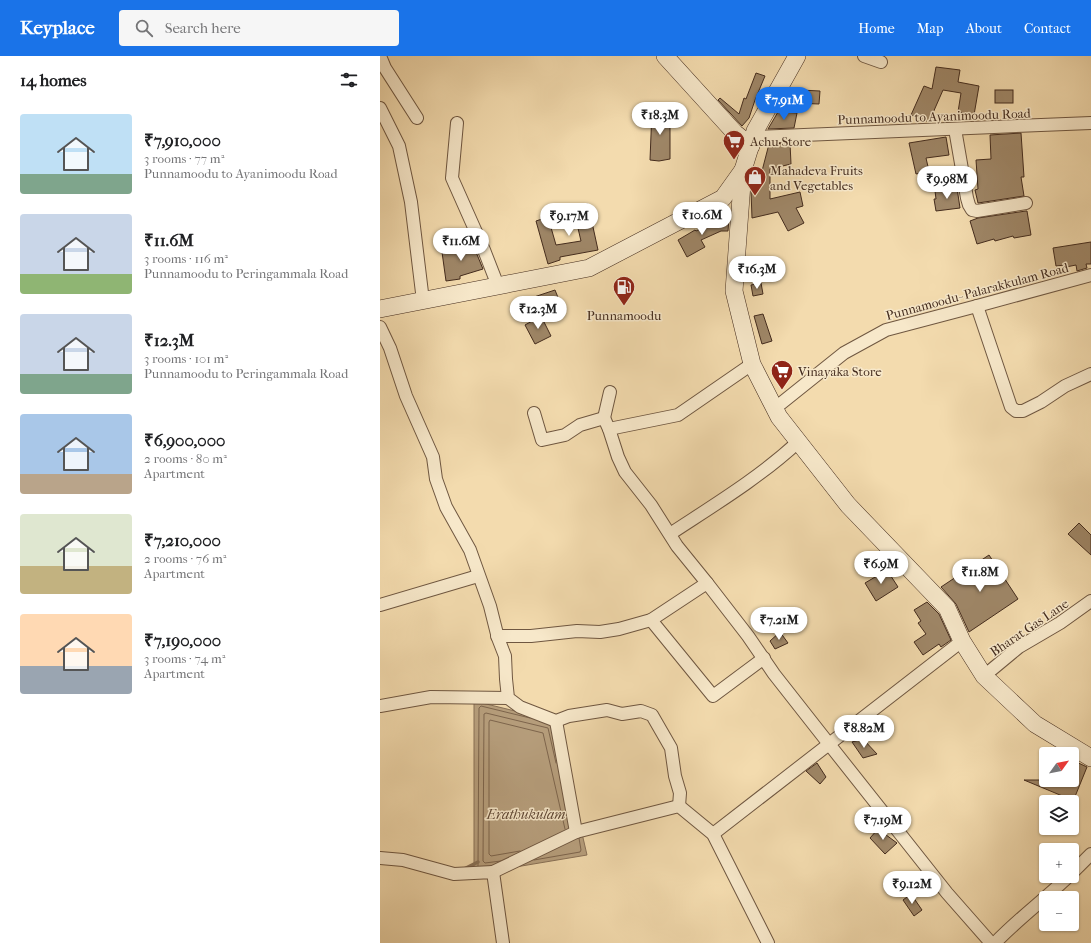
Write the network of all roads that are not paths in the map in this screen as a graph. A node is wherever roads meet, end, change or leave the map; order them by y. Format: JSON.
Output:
{"nodes":[{"id":1,"x":380,"y":56,"type":"edge"},
{"id":2,"x":664,"y":56,"type":"edge"},
{"id":3,"x":797,"y":56,"type":"edge"},
{"id":4,"x":864,"y":56,"type":"edge"},
{"id":5,"x":881,"y":62,"type":"dead end"},
{"id":6,"x":380,"y":108,"type":"edge"},
{"id":7,"x":418,"y":118,"type":"dead end"},
{"id":8,"x":457,"y":123,"type":"dead end"},
{"id":9,"x":1091,"y":123,"type":"edge"},
{"id":10,"x":955,"y":129,"type":"junction"},
{"id":11,"x":752,"y":142,"type":"junction"},
{"id":12,"x":743,"y":170,"type":"junction"},
{"id":13,"x":1026,"y":204,"type":"dead end"},
{"id":14,"x":1091,"y":275,"type":"edge"},
{"id":15,"x":498,"y":286,"type":"junction"},
{"id":16,"x":424,"y":301,"type":"junction"},
{"id":17,"x":977,"y":306,"type":"junction"},
{"id":18,"x":380,"y":309,"type":"edge"},
{"id":19,"x":380,"y":328,"type":"edge"},
{"id":20,"x":752,"y":364,"type":"junction"},
{"id":21,"x":1091,"y":374,"type":"edge"},
{"id":22,"x":610,"y":392,"type":"dead end"},
{"id":23,"x":774,"y":409,"type":"junction"},
{"id":24,"x":534,"y":413,"type":"dead end"},
{"id":25,"x":604,"y":418,"type":"junction"},
{"id":26,"x":610,"y":429,"type":"junction"},
{"id":27,"x":798,"y":442,"type":"junction"},
{"id":28,"x":670,"y":534,"type":"junction"},
{"id":29,"x":478,"y":576,"type":"junction"},
{"id":30,"x":708,"y":583,"type":"junction"},
{"id":31,"x":1091,"y":601,"type":"edge"},
{"id":32,"x":380,"y":605,"type":"edge"},
{"id":33,"x":651,"y":620,"type":"junction"},
{"id":34,"x":497,"y":636,"type":"junction"},
{"id":35,"x":962,"y":641,"type":"junction"},
{"id":36,"x":764,"y":658,"type":"junction"},
{"id":37,"x":984,"y":676,"type":"junction"},
{"id":38,"x":508,"y":698,"type":"junction"},
{"id":39,"x":380,"y":706,"type":"edge"},
{"id":40,"x":556,"y":721,"type":"junction"},
{"id":41,"x":829,"y":744,"type":"junction"},
{"id":42,"x":1091,"y":758,"type":"edge"},
{"id":43,"x":679,"y":806,"type":"junction"},
{"id":44,"x":576,"y":832,"type":"junction"},
{"id":45,"x":713,"y":834,"type":"junction"},
{"id":46,"x":1091,"y":854,"type":"edge"},
{"id":47,"x":380,"y":858,"type":"edge"},
{"id":48,"x":1079,"y":866,"type":"edge"},
{"id":49,"x":493,"y":872,"type":"junction"},
{"id":50,"x":1060,"y":883,"type":"edge"},
{"id":51,"x":503,"y":943,"type":"edge"},
{"id":52,"x":768,"y":943,"type":"edge"},
{"id":53,"x":991,"y":943,"type":"edge"},
{"id":54,"x":995,"y":943,"type":"edge"}],
"edges":[{"from":1,"to":7,"type":"street"},
{"from":2,"to":11,"type":"main road"},
{"from":3,"to":11,"type":"main road"},
{"from":4,"to":5,"type":"street"},
{"from":6,"to":16,"type":"street"},
{"from":8,"to":15,"type":"street"},
{"from":9,"to":10,"type":"street","name":"Punnamoodu to Ayanimoodu Road"},
{"from":10,"to":11,"type":"street","name":"Punnamoodu to Ayanimoodu Road"},
{"from":10,"to":13,"type":"street"},
{"from":11,"to":12,"type":"main road"},
{"from":12,"to":15,"type":"main road"},
{"from":12,"to":20,"type":"main road"},
{"from":14,"to":17,"type":"street","name":"Punnamoodu- Palarakkulam Road"},
{"from":15,"to":16,"type":"main road"},
{"from":16,"to":18,"type":"main road"},
{"from":17,"to":21,"type":"street"},
{"from":17,"to":23,"type":"street","name":"Punnamoodu- Palarakkulam Road"},
{"from":19,"to":29,"type":"street"},
{"from":20,"to":23,"type":"main road"},
{"from":20,"to":26,"type":"street"},
{"from":22,"to":25,"type":"street"},
{"from":23,"to":27,"type":"main road"},
{"from":24,"to":25,"type":"street"},
{"from":25,"to":26,"type":"street"},
{"from":26,"to":28,"type":"street"},
{"from":27,"to":28,"type":"street"},
{"from":27,"to":35,"type":"main road"},
{"from":28,"to":30,"type":"street"},
{"from":29,"to":32,"type":"street"},
{"from":29,"to":34,"type":"street"},
{"from":30,"to":33,"type":"street"},
{"from":30,"to":36,"type":"street"},
{"from":31,"to":37,"type":"street","name":"Bharat Gas Lane"},
{"from":33,"to":34,"type":"street"},
{"from":33,"to":36,"type":"street"},
{"from":34,"to":38,"type":"street"},
{"from":35,"to":37,"type":"main road"},
{"from":35,"to":41,"type":"street"},
{"from":36,"to":41,"type":"street"},
{"from":37,"to":42,"type":"main road"},
{"from":38,"to":39,"type":"street"},
{"from":38,"to":40,"type":"street"},
{"from":40,"to":43,"type":"street"},
{"from":40,"to":44,"type":"street"},
{"from":41,"to":45,"type":"street"},
{"from":41,"to":53,"type":"street"},
{"from":43,"to":44,"type":"street"},
{"from":43,"to":45,"type":"street"},
{"from":44,"to":49,"type":"street"},
{"from":45,"to":52,"type":"street"},
{"from":46,"to":48,"type":"street"},
{"from":47,"to":49,"type":"street"},
{"from":49,"to":51,"type":"street"},
{"from":50,"to":54,"type":"street"}]}
